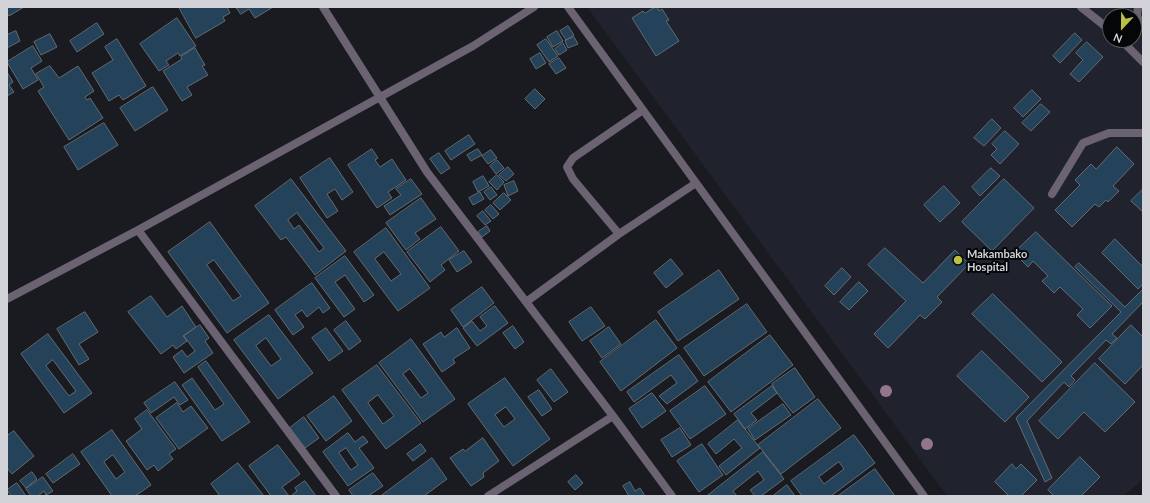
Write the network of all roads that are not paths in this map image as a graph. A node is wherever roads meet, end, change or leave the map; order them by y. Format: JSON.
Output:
{"nodes":[{"id":1,"x":323,"y":7,"type":"edge"},
{"id":2,"x":534,"y":7,"type":"edge"},
{"id":3,"x":568,"y":7,"type":"edge"},
{"id":4,"x":1081,"y":7,"type":"edge"},
{"id":5,"x":1138,"y":7,"type":"edge"},
{"id":6,"x":1102,"y":24,"type":"edge"},
{"id":7,"x":1143,"y":28,"type":"edge"},
{"id":8,"x":1129,"y":48,"type":"edge"},
{"id":9,"x":1143,"y":62,"type":"edge"},
{"id":10,"x":379,"y":97,"type":"junction"},
{"id":11,"x":643,"y":110,"type":"junction"},
{"id":12,"x":1143,"y":133,"type":"edge"},
{"id":13,"x":696,"y":183,"type":"junction"},
{"id":14,"x":1052,"y":194,"type":"dead end"},
{"id":15,"x":138,"y":230,"type":"junction"},
{"id":16,"x":619,"y":234,"type":"junction"},
{"id":17,"x":7,"y":299,"type":"edge"},
{"id":18,"x":526,"y":302,"type":"junction"},
{"id":19,"x":613,"y":416,"type":"junction"},
{"id":20,"x":336,"y":496,"type":"edge"},
{"id":21,"x":488,"y":496,"type":"edge"},
{"id":22,"x":672,"y":496,"type":"edge"},
{"id":23,"x":924,"y":496,"type":"edge"}],
"edges":[{"from":1,"to":10,"type":"street"},
{"from":2,"to":10,"type":"street"},
{"from":3,"to":11,"type":"street"},
{"from":4,"to":6,"type":"street"},
{"from":5,"to":7,"type":"street"},
{"from":8,"to":9,"type":"street"},
{"from":10,"to":15,"type":"street"},
{"from":10,"to":18,"type":"street"},
{"from":11,"to":13,"type":"street"},
{"from":11,"to":16,"type":"street"},
{"from":12,"to":14,"type":"street"},
{"from":13,"to":16,"type":"street"},
{"from":13,"to":23,"type":"street"},
{"from":15,"to":17,"type":"street"},
{"from":15,"to":20,"type":"street"},
{"from":16,"to":18,"type":"street"},
{"from":18,"to":19,"type":"street"},
{"from":19,"to":21,"type":"street"},
{"from":19,"to":22,"type":"street"}]}
